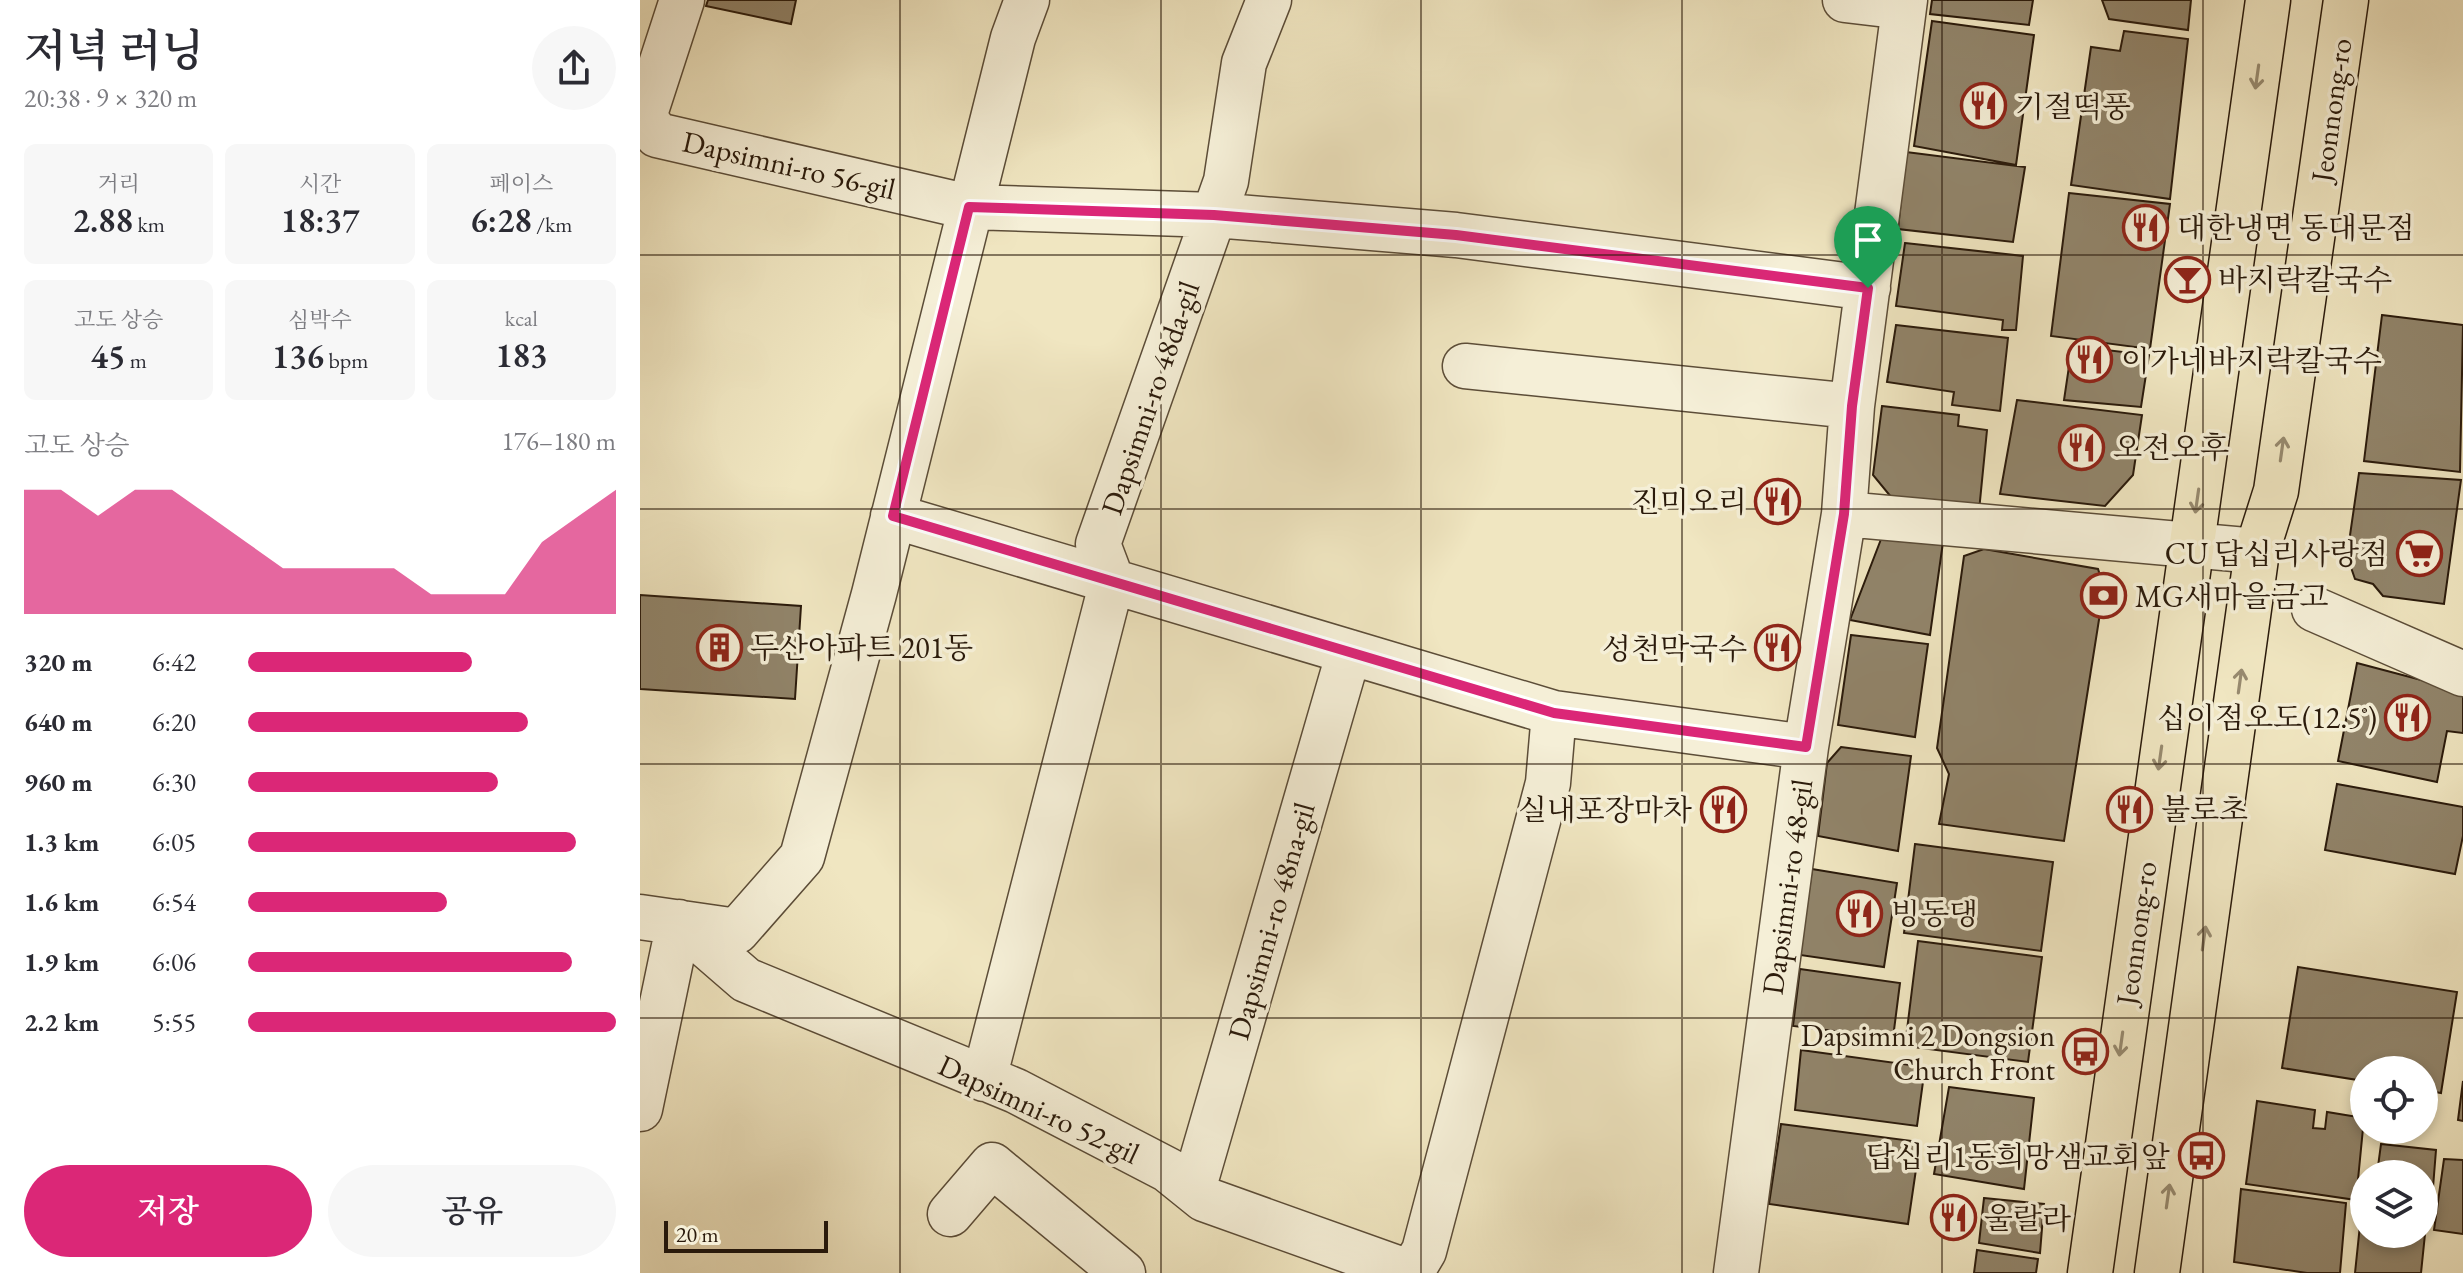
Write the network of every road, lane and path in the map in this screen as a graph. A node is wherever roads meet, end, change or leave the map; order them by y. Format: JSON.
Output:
{"nodes":[{"id":1,"x":682,"y":0,"type":"edge"},
{"id":2,"x":1027,"y":0,"type":"edge"},
{"id":3,"x":1269,"y":0,"type":"edge"},
{"id":4,"x":1845,"y":0,"type":"edge"},
{"id":5,"x":2268,"y":0,"type":"edge"},
{"id":6,"x":2346,"y":0,"type":"edge"},
{"id":7,"x":1904,"y":4,"type":"edge"},
{"id":8,"x":969,"y":207,"type":"junction"},
{"id":9,"x":1214,"y":215,"type":"junction"},
{"id":10,"x":1868,"y":288,"type":"junction"},
{"id":11,"x":1465,"y":366,"type":"dead end"},
{"id":12,"x":1852,"y":406,"type":"junction"},
{"id":13,"x":1844,"y":514,"type":"junction"},
{"id":14,"x":893,"y":516,"type":"junction"},
{"id":15,"x":2190,"y":546,"type":"junction"},
{"id":16,"x":2257,"y":551,"type":"junction"},
{"id":17,"x":1112,"y":581,"type":"junction"},
{"id":18,"x":2314,"y":609,"type":"dead end"},
{"id":19,"x":1349,"y":652,"type":"junction"},
{"id":20,"x":2463,"y":674,"type":"edge"},
{"id":21,"x":1554,"y":713,"type":"junction"},
{"id":22,"x":1806,"y":747,"type":"junction"},
{"id":23,"x":659,"y":919,"type":"edge"},
{"id":24,"x":984,"y":1079,"type":"junction"},
{"id":25,"x":640,"y":1109,"type":"edge"},
{"id":26,"x":1193,"y":1190,"type":"junction"},
{"id":27,"x":950,"y":1214,"type":"dead end"},
{"id":28,"x":1123,"y":1273,"type":"edge"},
{"id":29,"x":1411,"y":1273,"type":"edge"},
{"id":30,"x":1736,"y":1273,"type":"edge"},
{"id":31,"x":2090,"y":1273,"type":"edge"},
{"id":32,"x":2157,"y":1273,"type":"edge"}],
"edges":[{"from":1,"to":8,"type":"street","name":"Dapsimni-ro 56-gil"},
{"from":2,"to":8,"type":"street"},
{"from":3,"to":9,"type":"street","name":"Dapsimni-ro 48da-gil"},
{"from":4,"to":7,"type":"street"},
{"from":5,"to":15,"type":"main road","name":"Jeonnong-ro","one_way":true},
{"from":16,"to":6,"type":"main road","name":"Jeonnong-ro","one_way":true},
{"from":7,"to":10,"type":"street","name":"Dapsimni-ro 48-gil"},
{"from":8,"to":9,"type":"street"},
{"from":8,"to":14,"type":"street"},
{"from":9,"to":10,"type":"street"},
{"from":9,"to":17,"type":"street","name":"Dapsimni-ro 48da-gil"},
{"from":10,"to":12,"type":"street","name":"Dapsimni-ro 48-gil"},
{"from":11,"to":12,"type":"street"},
{"from":12,"to":13,"type":"street","name":"Dapsimni-ro 48-gil"},
{"from":13,"to":15,"type":"street"},
{"from":13,"to":22,"type":"street","name":"Dapsimni-ro 48-gil"},
{"from":14,"to":17,"type":"street"},
{"from":14,"to":23,"type":"street"},
{"from":15,"to":16,"type":"street"},
{"from":15,"to":31,"type":"main road","name":"Jeonnong-ro","one_way":true},
{"from":32,"to":16,"type":"main road","name":"Jeonnong-ro","one_way":true},
{"from":17,"to":19,"type":"street"},
{"from":17,"to":24,"type":"street"},
{"from":18,"to":20,"type":"street"},
{"from":19,"to":21,"type":"street"},
{"from":19,"to":26,"type":"street","name":"Dapsimni-ro 48na-gil"},
{"from":21,"to":22,"type":"street"},
{"from":21,"to":29,"type":"street","name":"Dapsimni-ro 52-gil"},
{"from":22,"to":30,"type":"street","name":"Dapsimni-ro 48-gil"},
{"from":23,"to":24,"type":"street","name":"Dapsimni-ro 52-gil"},
{"from":23,"to":25,"type":"street"},
{"from":24,"to":26,"type":"street","name":"Dapsimni-ro 52-gil"},
{"from":26,"to":29,"type":"street","name":"Dapsimni-ro 52-gil"},
{"from":27,"to":28,"type":"street"}]}
